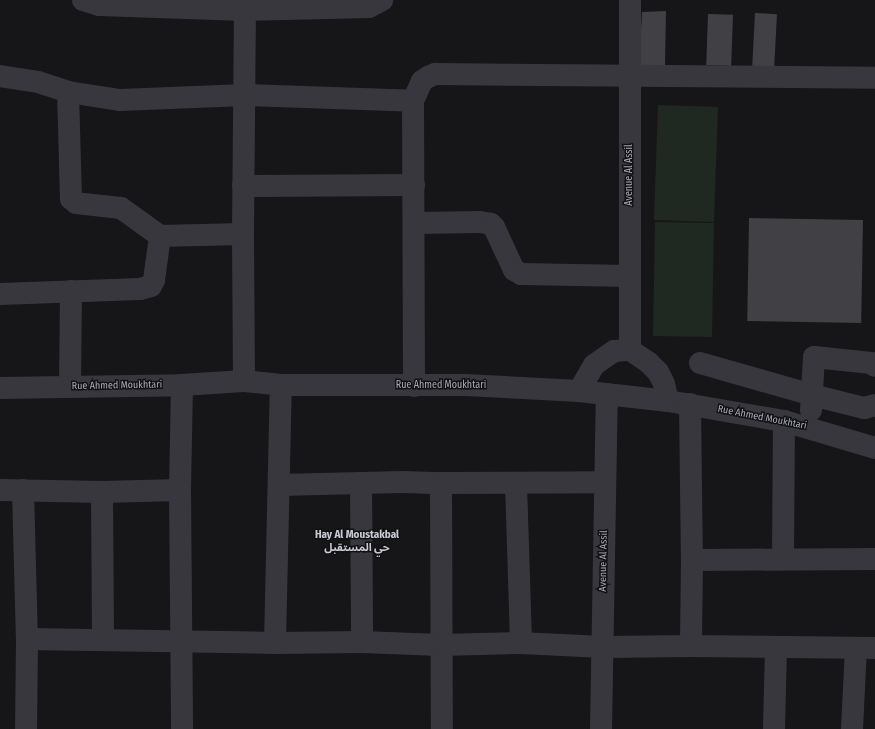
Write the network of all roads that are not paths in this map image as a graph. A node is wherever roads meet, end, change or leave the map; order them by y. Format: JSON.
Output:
{"nodes":[{"id":1,"x":83,"y":0,"type":"edge"},
{"id":2,"x":382,"y":0,"type":"edge"},
{"id":3,"x":630,"y":0,"type":"edge"},
{"id":4,"x":245,"y":5,"type":"edge"},
{"id":5,"x":0,"y":76,"type":"edge"},
{"id":6,"x":630,"y":76,"type":"junction"},
{"id":7,"x":875,"y":78,"type":"edge"},
{"id":8,"x":68,"y":92,"type":"junction"},
{"id":9,"x":245,"y":95,"type":"junction"},
{"id":10,"x":414,"y":101,"type":"junction"},
{"id":11,"x":414,"y":185,"type":"junction"},
{"id":12,"x":243,"y":186,"type":"junction"},
{"id":13,"x":414,"y":223,"type":"junction"},
{"id":14,"x":243,"y":234,"type":"junction"},
{"id":15,"x":160,"y":236,"type":"junction"},
{"id":16,"x":630,"y":276,"type":"junction"},
{"id":17,"x":71,"y":291,"type":"junction"},
{"id":18,"x":0,"y":294,"type":"edge"},
{"id":19,"x":630,"y":350,"type":"junction"},
{"id":20,"x":700,"y":363,"type":"dead end"},
{"id":21,"x":875,"y":366,"type":"edge"},
{"id":22,"x":244,"y":381,"type":"junction"},
{"id":23,"x":182,"y":385,"type":"junction"},
{"id":24,"x":281,"y":385,"type":"junction"},
{"id":25,"x":414,"y":386,"type":"junction"},
{"id":26,"x":70,"y":387,"type":"junction"},
{"id":27,"x":0,"y":388,"type":"edge"},
{"id":28,"x":580,"y":391,"type":"junction"},
{"id":29,"x":607,"y":394,"type":"junction"},
{"id":30,"x":812,"y":395,"type":"junction"},
{"id":31,"x":668,"y":401,"type":"junction"},
{"id":32,"x":690,"y":404,"type":"junction"},
{"id":33,"x":875,"y":405,"type":"edge"},
{"id":34,"x":784,"y":421,"type":"junction"},
{"id":35,"x":810,"y":428,"type":"junction"},
{"id":36,"x":875,"y":448,"type":"edge"},
{"id":37,"x":606,"y":482,"type":"junction"},
{"id":38,"x":441,"y":483,"type":"junction"},
{"id":39,"x":516,"y":483,"type":"junction"},
{"id":40,"x":361,"y":484,"type":"junction"},
{"id":41,"x":279,"y":485,"type":"junction"},
{"id":42,"x":0,"y":490,"type":"edge"},
{"id":43,"x":23,"y":490,"type":"junction"},
{"id":44,"x":180,"y":490,"type":"junction"},
{"id":45,"x":102,"y":492,"type":"junction"},
{"id":46,"x":783,"y":558,"type":"junction"},
{"id":47,"x":875,"y":559,"type":"edge"},
{"id":48,"x":692,"y":560,"type":"junction"},
{"id":49,"x":27,"y":639,"type":"junction"},
{"id":50,"x":103,"y":640,"type":"junction"},
{"id":51,"x":182,"y":641,"type":"junction"},
{"id":52,"x":362,"y":642,"type":"junction"},
{"id":53,"x":275,"y":643,"type":"junction"},
{"id":54,"x":521,"y":643,"type":"junction"},
{"id":55,"x":440,"y":645,"type":"junction"},
{"id":56,"x":691,"y":646,"type":"junction"},
{"id":57,"x":603,"y":647,"type":"junction"},
{"id":58,"x":776,"y":647,"type":"junction"},
{"id":59,"x":865,"y":648,"type":"edge"},
{"id":60,"x":26,"y":729,"type":"edge"},
{"id":61,"x":182,"y":729,"type":"edge"},
{"id":62,"x":442,"y":729,"type":"edge"},
{"id":63,"x":601,"y":729,"type":"edge"},
{"id":64,"x":774,"y":729,"type":"edge"},
{"id":65,"x":852,"y":729,"type":"edge"}],
"edges":[{"from":1,"to":4,"type":"street"},
{"from":2,"to":4,"type":"street"},
{"from":3,"to":6,"type":"street","name":"Avenue Al Assil"},
{"from":4,"to":9,"type":"street"},
{"from":5,"to":8,"type":"street"},
{"from":6,"to":7,"type":"street"},
{"from":6,"to":10,"type":"street"},
{"from":6,"to":16,"type":"street","name":"Avenue Al Assil"},
{"from":8,"to":9,"type":"street"},
{"from":8,"to":15,"type":"street"},
{"from":9,"to":10,"type":"street"},
{"from":9,"to":12,"type":"street"},
{"from":10,"to":11,"type":"street"},
{"from":11,"to":12,"type":"street"},
{"from":11,"to":13,"type":"street"},
{"from":12,"to":14,"type":"street"},
{"from":13,"to":16,"type":"street"},
{"from":13,"to":25,"type":"street"},
{"from":14,"to":15,"type":"street"},
{"from":14,"to":22,"type":"street"},
{"from":15,"to":17,"type":"street"},
{"from":16,"to":19,"type":"street","name":"Avenue Al Assil"},
{"from":17,"to":18,"type":"street"},
{"from":17,"to":26,"type":"street"},
{"from":19,"to":28,"type":"street"},
{"from":19,"to":31,"type":"street"},
{"from":20,"to":30,"type":"street"},
{"from":21,"to":30,"type":"street"},
{"from":22,"to":23,"type":"street","name":"Rue Ahmed Moukhtari"},
{"from":22,"to":24,"type":"street","name":"Rue Ahmed Moukhtari"},
{"from":23,"to":26,"type":"street","name":"Rue Ahmed Moukhtari"},
{"from":23,"to":44,"type":"street"},
{"from":24,"to":25,"type":"street","name":"Rue Ahmed Moukhtari"},
{"from":24,"to":41,"type":"street"},
{"from":25,"to":28,"type":"street","name":"Rue Ahmed Moukhtari"},
{"from":26,"to":27,"type":"street","name":"Rue Ahmed Moukhtari"},
{"from":28,"to":29,"type":"street","name":"Rue Ahmed Moukhtari"},
{"from":29,"to":31,"type":"street","name":"Rue Ahmed Moukhtari"},
{"from":29,"to":37,"type":"street","name":"Avenue Al Assil"},
{"from":30,"to":33,"type":"street"},
{"from":30,"to":35,"type":"street"},
{"from":31,"to":32,"type":"street","name":"Rue Ahmed Moukhtari"},
{"from":32,"to":34,"type":"street","name":"Rue Ahmed Moukhtari"},
{"from":32,"to":48,"type":"street"},
{"from":34,"to":35,"type":"street","name":"Rue Ahmed Moukhtari"},
{"from":34,"to":46,"type":"street"},
{"from":35,"to":36,"type":"street","name":"Rue Ahmed Moukhtari"},
{"from":37,"to":39,"type":"street"},
{"from":37,"to":57,"type":"street","name":"Avenue Al Assil"},
{"from":38,"to":39,"type":"street"},
{"from":38,"to":40,"type":"street"},
{"from":38,"to":55,"type":"street"},
{"from":39,"to":54,"type":"street"},
{"from":40,"to":41,"type":"street"},
{"from":40,"to":52,"type":"street"},
{"from":41,"to":53,"type":"street"},
{"from":42,"to":43,"type":"street"},
{"from":43,"to":45,"type":"street"},
{"from":43,"to":49,"type":"street"},
{"from":44,"to":45,"type":"street"},
{"from":44,"to":51,"type":"street"},
{"from":45,"to":50,"type":"street"},
{"from":46,"to":47,"type":"street"},
{"from":46,"to":48,"type":"street"},
{"from":48,"to":56,"type":"street"},
{"from":49,"to":50,"type":"street"},
{"from":49,"to":60,"type":"street"},
{"from":50,"to":51,"type":"street"},
{"from":51,"to":53,"type":"street"},
{"from":51,"to":61,"type":"street"},
{"from":52,"to":53,"type":"street"},
{"from":52,"to":55,"type":"street"},
{"from":54,"to":55,"type":"street"},
{"from":54,"to":57,"type":"street"},
{"from":55,"to":62,"type":"street"},
{"from":56,"to":57,"type":"street"},
{"from":56,"to":58,"type":"street"},
{"from":57,"to":63,"type":"street","name":"Avenue Al Assil"},
{"from":58,"to":59,"type":"street"},
{"from":58,"to":64,"type":"street"},
{"from":59,"to":65,"type":"street"}]}
